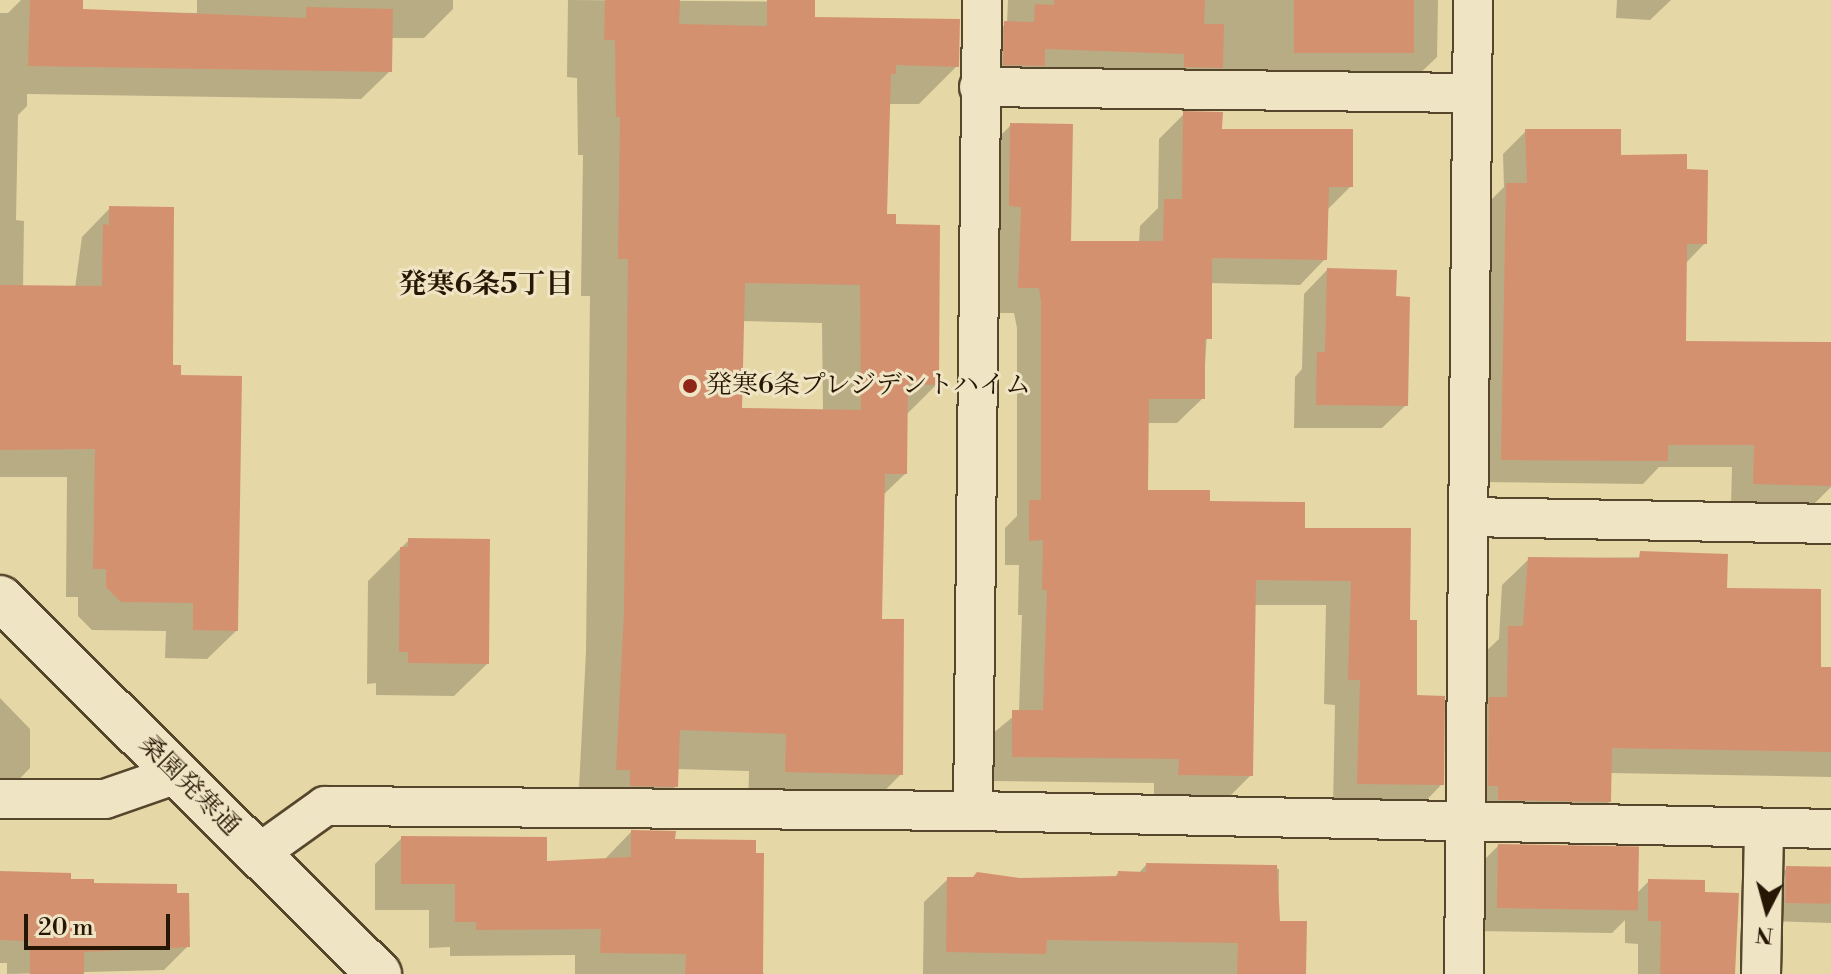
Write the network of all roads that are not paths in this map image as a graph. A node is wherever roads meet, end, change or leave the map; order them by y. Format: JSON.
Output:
{"nodes":[{"id":1,"x":982,"y":0,"type":"edge"},
{"id":2,"x":1473,"y":0,"type":"edge"},
{"id":3,"x":979,"y":87,"type":"junction"},
{"id":4,"x":1472,"y":93,"type":"junction"},
{"id":5,"x":1468,"y":517,"type":"junction"},
{"id":6,"x":1831,"y":524,"type":"edge"},
{"id":7,"x":0,"y":598,"type":"edge"},
{"id":8,"x":177,"y":774,"type":"junction"},
{"id":9,"x":0,"y":799,"type":"edge"},
{"id":10,"x":973,"y":811,"type":"junction"},
{"id":11,"x":1466,"y":821,"type":"junction"},
{"id":12,"x":1764,"y":828,"type":"junction"},
{"id":13,"x":1831,"y":829,"type":"edge"},
{"id":14,"x":258,"y":854,"type":"junction"},
{"id":15,"x":361,"y":967,"type":"edge"},
{"id":16,"x":1464,"y":974,"type":"edge"},
{"id":17,"x":1761,"y":974,"type":"edge"}],
"edges":[{"from":1,"to":3,"type":"street"},
{"from":2,"to":4,"type":"street"},
{"from":3,"to":4,"type":"street"},
{"from":3,"to":10,"type":"street"},
{"from":4,"to":5,"type":"street"},
{"from":5,"to":6,"type":"street"},
{"from":5,"to":11,"type":"street"},
{"from":7,"to":8,"type":"street","name":"桑園発寒通"},
{"from":8,"to":9,"type":"street"},
{"from":8,"to":14,"type":"street","name":"桑園発寒通"},
{"from":10,"to":11,"type":"street"},
{"from":10,"to":14,"type":"street"},
{"from":11,"to":12,"type":"street"},
{"from":11,"to":16,"type":"street"},
{"from":12,"to":13,"type":"street"},
{"from":12,"to":17,"type":"street"},
{"from":14,"to":15,"type":"street","name":"桑園発寒通"}]}
